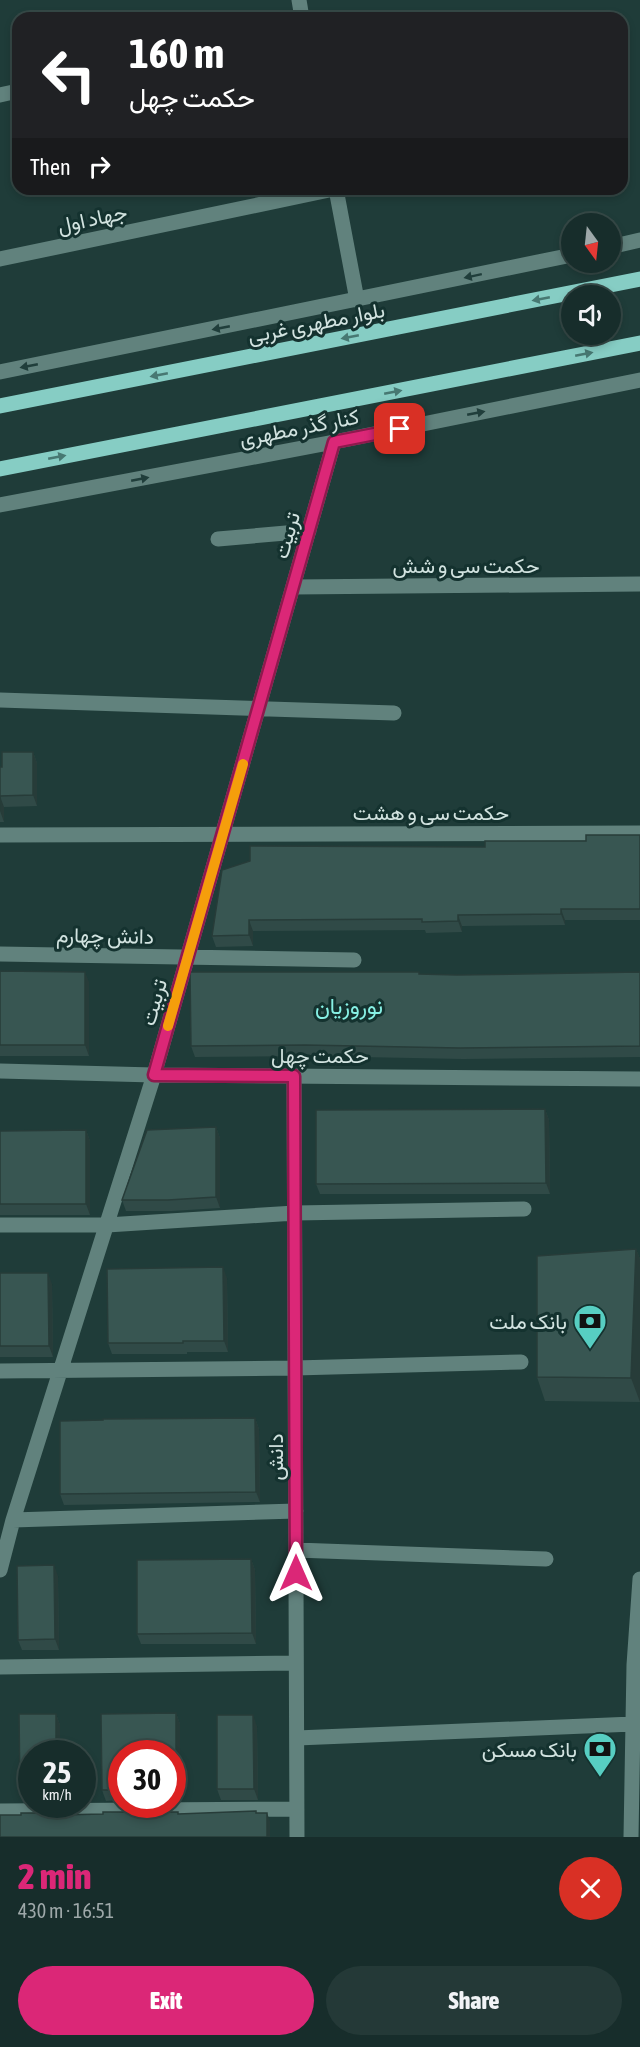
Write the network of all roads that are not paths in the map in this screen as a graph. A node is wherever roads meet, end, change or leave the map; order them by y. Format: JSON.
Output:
{"nodes":[{"id":1,"x":306,"y":195,"type":"edge"},
{"id":2,"x":336,"y":195,"type":"edge"},
{"id":3,"x":640,"y":240,"type":"edge"},
{"id":4,"x":621,"y":244,"type":"edge"},
{"id":5,"x":561,"y":257,"type":"edge"},
{"id":6,"x":0,"y":259,"type":"edge"},
{"id":7,"x":640,"y":279,"type":"edge"},
{"id":8,"x":357,"y":300,"type":"junction"},
{"id":9,"x":640,"y":343,"type":"edge"},
{"id":10,"x":0,"y":372,"type":"edge"},
{"id":11,"x":640,"y":380,"type":"edge"},
{"id":12,"x":0,"y":406,"type":"edge"},
{"id":13,"x":334,"y":442,"type":"junction"},
{"id":14,"x":0,"y":469,"type":"edge"},
{"id":15,"x":0,"y":505,"type":"edge"},
{"id":16,"x":309,"y":531,"type":"junction"},
{"id":17,"x":218,"y":539,"type":"dead end"},
{"id":18,"x":640,"y":584,"type":"edge"},
{"id":19,"x":293,"y":587,"type":"junction"},
{"id":20,"x":0,"y":700,"type":"edge"},
{"id":21,"x":259,"y":708,"type":"junction"},
{"id":22,"x":394,"y":713,"type":"dead end"},
{"id":23,"x":223,"y":833,"type":"junction"},
{"id":24,"x":640,"y":833,"type":"edge"},
{"id":25,"x":0,"y":835,"type":"edge"},
{"id":26,"x":0,"y":954,"type":"edge"},
{"id":27,"x":188,"y":957,"type":"junction"},
{"id":28,"x":354,"y":960,"type":"dead end"},
{"id":29,"x":0,"y":1071,"type":"edge"},
{"id":30,"x":154,"y":1075,"type":"junction"},
{"id":31,"x":294,"y":1076,"type":"junction"},
{"id":32,"x":640,"y":1079,"type":"edge"},
{"id":33,"x":524,"y":1209,"type":"dead end"},
{"id":34,"x":295,"y":1213,"type":"junction"},
{"id":35,"x":0,"y":1225,"type":"edge"},
{"id":36,"x":107,"y":1225,"type":"junction"},
{"id":37,"x":521,"y":1362,"type":"dead end"},
{"id":38,"x":295,"y":1368,"type":"junction"},
{"id":39,"x":61,"y":1370,"type":"junction"},
{"id":40,"x":0,"y":1371,"type":"edge"},
{"id":41,"x":296,"y":1511,"type":"junction"},
{"id":42,"x":13,"y":1520,"type":"junction"},
{"id":43,"x":296,"y":1550,"type":"junction"},
{"id":44,"x":546,"y":1559,"type":"dead end"},
{"id":45,"x":0,"y":1570,"type":"edge"},
{"id":46,"x":640,"y":1579,"type":"edge"},
{"id":47,"x":296,"y":1663,"type":"junction"},
{"id":48,"x":0,"y":1667,"type":"edge"},
{"id":49,"x":633,"y":1724,"type":"junction"},
{"id":50,"x":297,"y":1738,"type":"junction"},
{"id":51,"x":297,"y":1809,"type":"junction"},
{"id":52,"x":0,"y":1811,"type":"edge"},
{"id":53,"x":297,"y":1837,"type":"edge"},
{"id":54,"x":632,"y":1837,"type":"edge"}],
"edges":[{"from":1,"to":6,"type":"street","name":"جهاد اول"},
{"from":2,"to":8,"type":"street"},
{"from":3,"to":4,"type":"street"},
{"from":5,"to":8,"type":"street","one_way":true},
{"from":7,"to":12,"type":"main road","name":"بلوار مطهری غربی","one_way":true},
{"from":8,"to":10,"type":"street","one_way":true},
{"from":14,"to":9,"type":"main road","one_way":true},
{"from":13,"to":11,"type":"street","name":"کنار گذر مطهری","one_way":true},
{"from":15,"to":13,"type":"street","name":"کنار گذر مطهری","one_way":true},
{"from":13,"to":16,"type":"street","name":"تربیت"},
{"from":16,"to":17,"type":"street"},
{"from":16,"to":19,"type":"street","name":"تربیت"},
{"from":18,"to":19,"type":"street","name":"حکمت سی و شش"},
{"from":19,"to":21,"type":"street","name":"تربیت"},
{"from":20,"to":21,"type":"street"},
{"from":21,"to":22,"type":"street"},
{"from":21,"to":23,"type":"street","name":"تربیت"},
{"from":23,"to":24,"type":"street","name":"حکمت سی و هشت"},
{"from":23,"to":25,"type":"street","name":"حکمت سی و هشت"},
{"from":23,"to":27,"type":"street","name":"تربیت"},
{"from":26,"to":27,"type":"street","name":"دانش چهارم"},
{"from":27,"to":28,"type":"street","name":"دانش چهارم"},
{"from":27,"to":30,"type":"street","name":"تربیت"},
{"from":29,"to":30,"type":"street","name":"حکمت چهل"},
{"from":30,"to":31,"type":"street","name":"حکمت چهل"},
{"from":30,"to":36,"type":"street","name":"تربیت"},
{"from":31,"to":32,"type":"street","name":"حکمت چهل"},
{"from":31,"to":34,"type":"street","name":"دانش"},
{"from":33,"to":34,"type":"street"},
{"from":34,"to":36,"type":"street"},
{"from":34,"to":38,"type":"street","name":"دانش"},
{"from":35,"to":36,"type":"street"},
{"from":36,"to":39,"type":"street","name":"تربیت"},
{"from":37,"to":38,"type":"street"},
{"from":38,"to":39,"type":"street"},
{"from":38,"to":41,"type":"street","name":"دانش"},
{"from":39,"to":40,"type":"street"},
{"from":39,"to":42,"type":"street","name":"تربیت"},
{"from":41,"to":42,"type":"street"},
{"from":41,"to":43,"type":"street","name":"دانش"},
{"from":42,"to":45,"type":"street","name":"تربیت"},
{"from":43,"to":44,"type":"street"},
{"from":43,"to":47,"type":"street","name":"دانش"},
{"from":46,"to":49,"type":"street"},
{"from":47,"to":48,"type":"street"},
{"from":47,"to":50,"type":"street","name":"دانش"},
{"from":49,"to":50,"type":"street"},
{"from":49,"to":54,"type":"street"},
{"from":50,"to":51,"type":"street","name":"دانش"},
{"from":51,"to":52,"type":"street"},
{"from":51,"to":53,"type":"street","name":"دانش"}]}
